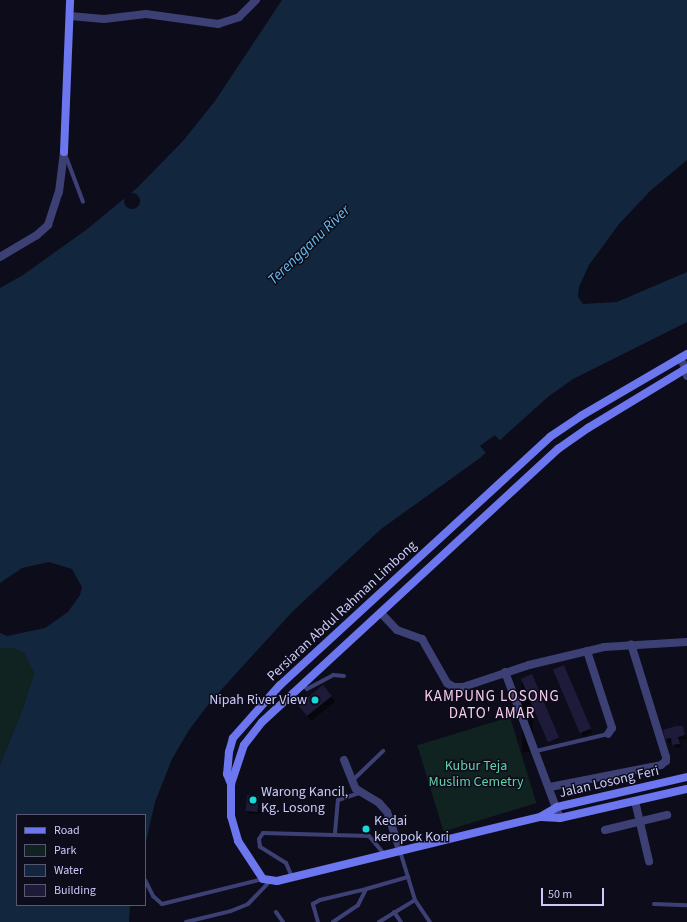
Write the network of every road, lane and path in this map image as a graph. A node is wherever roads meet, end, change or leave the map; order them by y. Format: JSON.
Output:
{"nodes":[{"id":1,"x":70,"y":0,"type":"edge"},
{"id":2,"x":256,"y":0,"type":"edge"},
{"id":3,"x":70,"y":16,"type":"junction"},
{"id":4,"x":64,"y":152,"type":"junction"},
{"id":5,"x":83,"y":202,"type":"dead end"},
{"id":6,"x":0,"y":257,"type":"edge"},
{"id":7,"x":683,"y":356,"type":"edge"},
{"id":8,"x":687,"y":371,"type":"edge"},
{"id":9,"x":381,"y":613,"type":"junction"},
{"id":10,"x":687,"y":642,"type":"edge"},
{"id":11,"x":631,"y":644,"type":"junction"},
{"id":12,"x":587,"y":651,"type":"junction"},
{"id":13,"x":505,"y":672,"type":"junction"},
{"id":14,"x":344,"y":676,"type":"dead end"},
{"id":15,"x":301,"y":683,"type":"junction"},
{"id":16,"x":608,"y":734,"type":"joint"},
{"id":17,"x":382,"y":751,"type":"dead end"},
{"id":18,"x":536,"y":751,"type":"junction"},
{"id":19,"x":344,"y":760,"type":"dead end"},
{"id":20,"x":687,"y":777,"type":"edge"},
{"id":21,"x":352,"y":781,"type":"junction"},
{"id":22,"x":230,"y":784,"type":"junction"},
{"id":23,"x":550,"y":787,"type":"junction"},
{"id":24,"x":687,"y":789,"type":"edge"},
{"id":25,"x":360,"y":793,"type":"junction"},
{"id":26,"x":635,"y":801,"type":"junction"},
{"id":27,"x":557,"y":808,"type":"junction"},
{"id":28,"x":667,"y":815,"type":"dead end"},
{"id":29,"x":540,"y":817,"type":"junction"},
{"id":30,"x":560,"y":818,"type":"junction"},
{"id":31,"x":640,"y":821,"type":"junction"},
{"id":32,"x":606,"y":830,"type":"dead end"},
{"id":33,"x":335,"y":833,"type":"junction"},
{"id":34,"x":400,"y":850,"type":"junction"},
{"id":35,"x":384,"y":854,"type":"junction"},
{"id":36,"x":649,"y":861,"type":"dead end"},
{"id":37,"x":292,"y":877,"type":"junction"},
{"id":38,"x":408,"y":877,"type":"junction"},
{"id":39,"x":266,"y":880,"type":"junction"},
{"id":40,"x":146,"y":882,"type":"edge"},
{"id":41,"x":366,"y":889,"type":"junction"},
{"id":42,"x":415,"y":900,"type":"junction"},
{"id":43,"x":654,"y":904,"type":"dead end"},
{"id":44,"x":687,"y":905,"type":"edge"},
{"id":45,"x":276,"y":912,"type":"dead end"},
{"id":46,"x":394,"y":912,"type":"junction"},
{"id":47,"x":186,"y":922,"type":"edge"},
{"id":48,"x":283,"y":922,"type":"edge"},
{"id":49,"x":318,"y":922,"type":"edge"},
{"id":50,"x":332,"y":922,"type":"edge"},
{"id":51,"x":379,"y":922,"type":"edge"},
{"id":52,"x":401,"y":922,"type":"edge"},
{"id":53,"x":430,"y":922,"type":"edge"}],
"edges":[{"from":1,"to":3,"type":"street"},
{"from":2,"to":3,"type":"street"},
{"from":3,"to":4,"type":"street"},
{"from":4,"to":5,"type":"lane"},
{"from":4,"to":6,"type":"street"},
{"from":7,"to":8,"type":"street"},
{"from":7,"to":22,"type":"street","name":"Persiaran Abdul Rahman Limbong"},
{"from":8,"to":9,"type":"street","name":"Persiaran Abdul Rahman Limbong"},
{"from":9,"to":13,"type":"street"},
{"from":9,"to":15,"type":"street","name":"Persiaran Abdul Rahman Limbong"},
{"from":10,"to":11,"type":"street"},
{"from":11,"to":12,"type":"street"},
{"from":11,"to":23,"type":"street"},
{"from":12,"to":13,"type":"street"},
{"from":12,"to":16,"type":"street"},
{"from":13,"to":18,"type":"street"},
{"from":14,"to":15,"type":"lane"},
{"from":15,"to":22,"type":"street","name":"Persiaran Abdul Rahman Limbong"},
{"from":16,"to":18,"type":"lane"},
{"from":17,"to":21,"type":"lane"},
{"from":18,"to":23,"type":"street"},
{"from":19,"to":21,"type":"street"},
{"from":20,"to":27,"type":"street","name":"Jalan Losong Feri"},
{"from":21,"to":25,"type":"street"},
{"from":22,"to":39,"type":"street"},
{"from":23,"to":27,"type":"street"},
{"from":24,"to":26,"type":"street","name":"Jalan Losong Feri"},
{"from":25,"to":33,"type":"lane"},
{"from":25,"to":34,"type":"street"},
{"from":26,"to":30,"type":"street","name":"Jalan Losong Feri"},
{"from":26,"to":31,"type":"street"},
{"from":27,"to":29,"type":"street","name":"Jalan Losong Feri"},
{"from":27,"to":30,"type":"street"},
{"from":28,"to":31,"type":"street"},
{"from":29,"to":30,"type":"street","name":"Jalan Losong Feri"},
{"from":29,"to":34,"type":"street","name":"Jalan Losong Feri"},
{"from":31,"to":32,"type":"street"},
{"from":31,"to":36,"type":"street"},
{"from":33,"to":35,"type":"lane"},
{"from":33,"to":37,"type":"lane"},
{"from":34,"to":35,"type":"street","name":"Jalan Losong Feri"},
{"from":34,"to":38,"type":"lane"},
{"from":35,"to":37,"type":"street","name":"Jalan Losong Feri"},
{"from":37,"to":39,"type":"street","name":"Jalan Losong Feri"},
{"from":38,"to":41,"type":"lane"},
{"from":38,"to":42,"type":"lane"},
{"from":39,"to":40,"type":"lane"},
{"from":39,"to":47,"type":"lane"},
{"from":41,"to":49,"type":"lane"},
{"from":41,"to":50,"type":"lane"},
{"from":42,"to":46,"type":"lane"},
{"from":42,"to":53,"type":"lane"},
{"from":43,"to":44,"type":"lane"},
{"from":45,"to":48,"type":"lane"},
{"from":46,"to":51,"type":"lane"},
{"from":46,"to":52,"type":"lane"}]}
